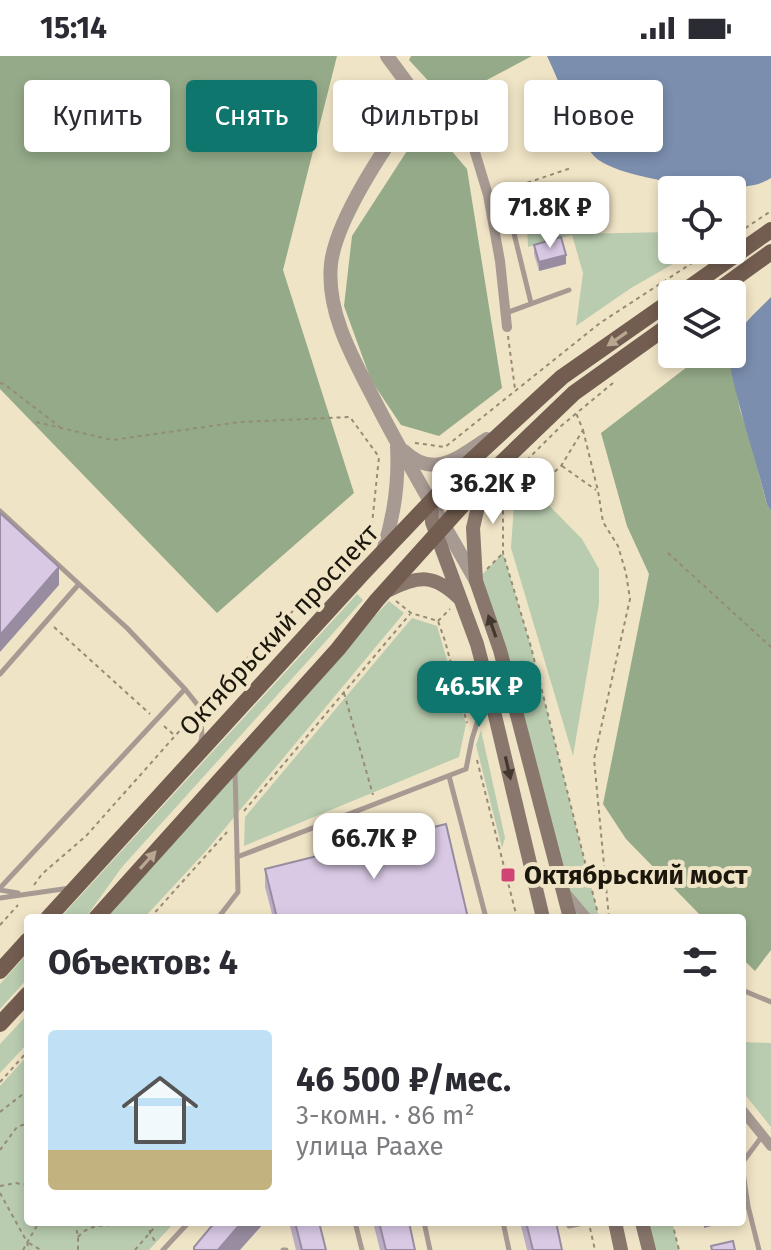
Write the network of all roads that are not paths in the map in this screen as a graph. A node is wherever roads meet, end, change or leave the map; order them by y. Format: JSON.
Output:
{"nodes":[{"id":1,"x":388,"y":57,"type":"edge"},
{"id":2,"x":405,"y":80,"type":"edge"},
{"id":3,"x":384,"y":152,"type":"edge"},
{"id":4,"x":475,"y":152,"type":"edge"},
{"id":5,"x":492,"y":217,"type":"junction"},
{"id":6,"x":771,"y":230,"type":"edge"},
{"id":7,"x":771,"y":252,"type":"edge"},
{"id":8,"x":700,"y":280,"type":"edge"},
{"id":9,"x":732,"y":280,"type":"edge"},
{"id":10,"x":569,"y":290,"type":"dead end"},
{"id":11,"x":531,"y":303,"type":"junction"},
{"id":12,"x":658,"y":310,"type":"edge"},
{"id":13,"x":505,"y":313,"type":"junction"},
{"id":14,"x":507,"y":327,"type":"road end"},
{"id":15,"x":658,"y":333,"type":"edge"},
{"id":16,"x":508,"y":426,"type":"junction"},
{"id":17,"x":401,"y":444,"type":"junction"},
{"id":18,"x":496,"y":468,"type":"junction"},
{"id":19,"x":431,"y":501,"type":"junction"},
{"id":20,"x":0,"y":511,"type":"edge"},
{"id":21,"x":440,"y":529,"type":"junction"},
{"id":22,"x":382,"y":552,"type":"junction"},
{"id":23,"x":356,"y":580,"type":"junction"},
{"id":24,"x":476,"y":581,"type":"junction"},
{"id":25,"x":79,"y":584,"type":"junction"},
{"id":26,"x":381,"y":596,"type":"junction"},
{"id":27,"x":460,"y":599,"type":"junction"},
{"id":28,"x":0,"y":674,"type":"edge"},
{"id":29,"x":488,"y":686,"type":"junction"},
{"id":30,"x":185,"y":689,"type":"junction"},
{"id":31,"x":197,"y":755,"type":"junction"},
{"id":32,"x":235,"y":763,"type":"junction"},
{"id":33,"x":449,"y":776,"type":"junction"},
{"id":34,"x":237,"y":857,"type":"junction"},
{"id":35,"x":76,"y":887,"type":"junction"},
{"id":36,"x":0,"y":889,"type":"edge"},
{"id":37,"x":564,"y":891,"type":"junction"},
{"id":38,"x":27,"y":895,"type":"junction"},
{"id":39,"x":0,"y":898,"type":"edge"},
{"id":40,"x":52,"y":914,"type":"edge"},
{"id":41,"x":100,"y":914,"type":"edge"},
{"id":42,"x":221,"y":914,"type":"edge"},
{"id":43,"x":485,"y":914,"type":"edge"},
{"id":44,"x":542,"y":914,"type":"edge"},
{"id":45,"x":569,"y":914,"type":"edge"},
{"id":46,"x":584,"y":914,"type":"edge"},
{"id":47,"x":24,"y":944,"type":"edge"},
{"id":48,"x":0,"y":971,"type":"edge"},
{"id":49,"x":746,"y":992,"type":"edge"},
{"id":50,"x":24,"y":1001,"type":"edge"},
{"id":51,"x":771,"y":1002,"type":"edge"},
{"id":52,"x":0,"y":1024,"type":"edge"},
{"id":53,"x":746,"y":1115,"type":"edge"},
{"id":54,"x":763,"y":1135,"type":"junction"},
{"id":55,"x":771,"y":1146,"type":"edge"},
{"id":56,"x":746,"y":1158,"type":"edge"},
{"id":57,"x":746,"y":1192,"type":"edge"},
{"id":58,"x":185,"y":1226,"type":"edge"},
{"id":59,"x":356,"y":1226,"type":"edge"},
{"id":60,"x":425,"y":1226,"type":"edge"},
{"id":61,"x":504,"y":1226,"type":"edge"},
{"id":62,"x":616,"y":1226,"type":"edge"},
{"id":63,"x":643,"y":1226,"type":"edge"},
{"id":64,"x":161,"y":1250,"type":"edge"},
{"id":65,"x":362,"y":1250,"type":"edge"},
{"id":66,"x":430,"y":1250,"type":"edge"},
{"id":67,"x":509,"y":1250,"type":"edge"},
{"id":68,"x":621,"y":1250,"type":"edge"},
{"id":69,"x":649,"y":1250,"type":"edge"},
{"id":70,"x":759,"y":1250,"type":"edge"}],
"edges":[{"from":1,"to":2,"type":"street"},
{"from":3,"to":17,"type":"street"},
{"from":4,"to":5,"type":"street"},
{"from":5,"to":11,"type":"lane"},
{"from":5,"to":13,"type":"street"},
{"from":6,"to":8,"type":"main road"},
{"from":7,"to":9,"type":"main road"},
{"from":10,"to":11,"type":"lane"},
{"from":11,"to":13,"type":"lane"},
{"from":12,"to":16,"type":"main road","name":"Октябрьский проспект","one_way":true},
{"from":13,"to":14,"type":"street"},
{"from":15,"to":18,"type":"main road","name":"Октябрьский проспект"},
{"from":16,"to":17,"type":"street"},
{"from":16,"to":19,"type":"main road","name":"Октябрьский проспект"},
{"from":17,"to":19,"type":"street"},
{"from":17,"to":22,"type":"street"},
{"from":18,"to":21,"type":"main road","name":"Октябрьский проспект"},
{"from":18,"to":24,"type":"main road"},
{"from":19,"to":21,"type":"main road"},
{"from":19,"to":22,"type":"main road","name":"Октябрьский проспект"},
{"from":20,"to":25,"type":"lane"},
{"from":21,"to":24,"type":"street"},
{"from":21,"to":26,"type":"main road","name":"Октябрьский проспект"},
{"from":21,"to":27,"type":"main road"},
{"from":22,"to":23,"type":"main road","name":"Октябрьский проспект"},
{"from":23,"to":26,"type":"main road"},
{"from":23,"to":31,"type":"main road","name":"Октябрьский проспект"},
{"from":37,"to":24,"type":"main road","one_way":true},
{"from":25,"to":28,"type":"lane"},
{"from":25,"to":30,"type":"lane"},
{"from":26,"to":27,"type":"main road"},
{"from":26,"to":32,"type":"main road","name":"Октябрьский проспект"},
{"from":27,"to":29,"type":"main road"},
{"from":29,"to":33,"type":"lane"},
{"from":29,"to":44,"type":"main road","one_way":true},
{"from":30,"to":31,"type":"lane"},
{"from":30,"to":36,"type":"lane"},
{"from":31,"to":35,"type":"main road","name":"Октябрьский проспект"},
{"from":32,"to":34,"type":"lane"},
{"from":41,"to":32,"type":"main road","one_way":true},
{"from":33,"to":34,"type":"lane"},
{"from":33,"to":43,"type":"lane"},
{"from":34,"to":42,"type":"lane"},
{"from":35,"to":38,"type":"lane"},
{"from":35,"to":40,"type":"main road","name":"Октябрьский проспект"},
{"from":36,"to":38,"type":"lane"},
{"from":37,"to":45,"type":"main road"},
{"from":37,"to":46,"type":"street"},
{"from":38,"to":39,"type":"lane"},
{"from":47,"to":48,"type":"main road"},
{"from":49,"to":51,"type":"lane"},
{"from":50,"to":52,"type":"main road"},
{"from":53,"to":54,"type":"street"},
{"from":54,"to":55,"type":"street"},
{"from":54,"to":56,"type":"lane"},
{"from":57,"to":70,"type":"lane"},
{"from":58,"to":64,"type":"lane"},
{"from":59,"to":65,"type":"lane"},
{"from":60,"to":66,"type":"lane"},
{"from":61,"to":67,"type":"lane"},
{"from":62,"to":68,"type":"main road"},
{"from":63,"to":69,"type":"main road"}]}
